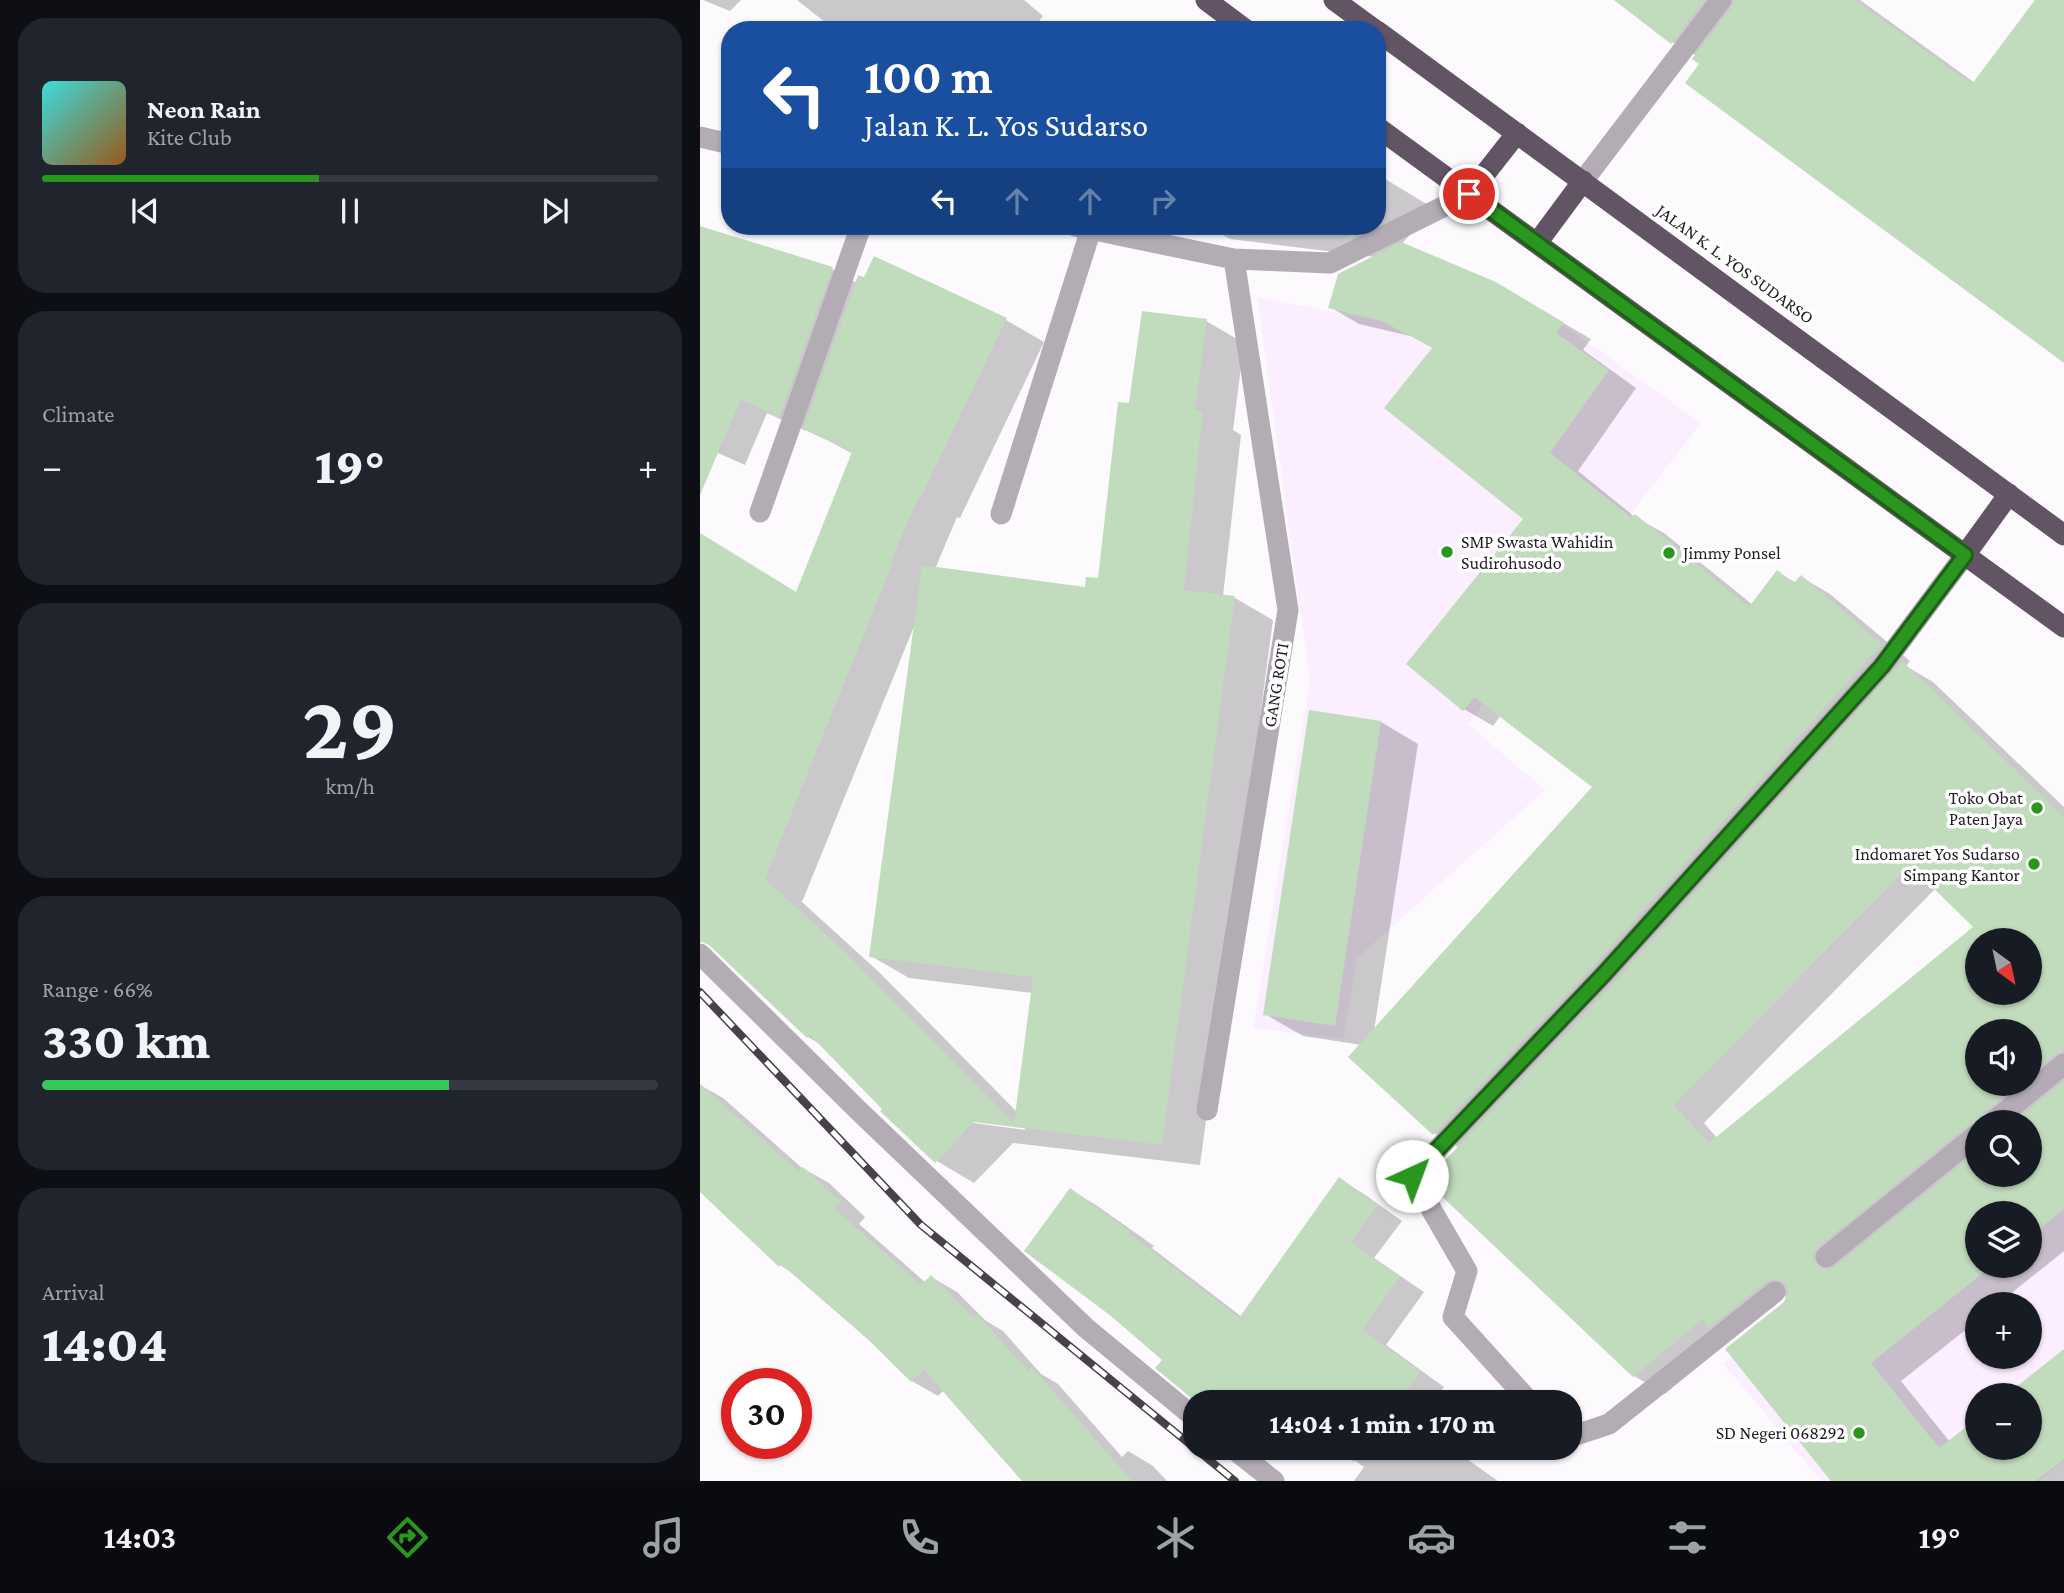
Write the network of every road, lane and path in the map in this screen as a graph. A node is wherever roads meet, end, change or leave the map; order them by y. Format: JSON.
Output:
{"nodes":[{"id":1,"x":1206,"y":0,"type":"edge"},
{"id":2,"x":1334,"y":0,"type":"edge"},
{"id":3,"x":1721,"y":0,"type":"edge"},
{"id":4,"x":1234,"y":21,"type":"edge"},
{"id":5,"x":1362,"y":21,"type":"edge"},
{"id":6,"x":1386,"y":38,"type":"edge"},
{"id":7,"x":1517,"y":133,"type":"junction"},
{"id":8,"x":1386,"y":134,"type":"edge"},
{"id":9,"x":700,"y":137,"type":"edge"},
{"id":10,"x":721,"y":142,"type":"edge"},
{"id":11,"x":1583,"y":181,"type":"junction"},
{"id":12,"x":1469,"y":194,"type":"junction"},
{"id":13,"x":858,"y":235,"type":"edge"},
{"id":14,"x":1081,"y":235,"type":"edge"},
{"id":15,"x":1117,"y":235,"type":"edge"},
{"id":16,"x":1537,"y":243,"type":"junction"},
{"id":17,"x":1234,"y":259,"type":"junction"},
{"id":18,"x":2009,"y":494,"type":"junction"},
{"id":19,"x":760,"y":512,"type":"dead end"},
{"id":20,"x":1001,"y":514,"type":"dead end"},
{"id":21,"x":2064,"y":535,"type":"edge"},
{"id":22,"x":1965,"y":555,"type":"junction"},
{"id":23,"x":2064,"y":627,"type":"edge"},
{"id":24,"x":700,"y":954,"type":"edge"},
{"id":25,"x":2064,"y":1064,"type":"edge"},
{"id":26,"x":1207,"y":1110,"type":"dead end"},
{"id":27,"x":2008,"y":1110,"type":"edge"},
{"id":28,"x":1965,"y":1145,"type":"edge"},
{"id":29,"x":1826,"y":1257,"type":"dead end"},
{"id":30,"x":1775,"y":1292,"type":"dead end"},
{"id":31,"x":1519,"y":1390,"type":"edge"},
{"id":32,"x":1183,"y":1408,"type":"edge"},
{"id":33,"x":1582,"y":1433,"type":"edge"},
{"id":34,"x":1247,"y":1460,"type":"edge"},
{"id":35,"x":1274,"y":1481,"type":"edge"}],
"edges":[{"from":1,"to":4,"type":"highway"},
{"from":2,"to":5,"type":"highway","name":"JALAN K. L. YOS SUDARSO"},
{"from":3,"to":11,"type":"street"},
{"from":6,"to":7,"type":"highway","name":"JALAN K. L. YOS SUDARSO"},
{"from":7,"to":11,"type":"highway","name":"JALAN K. L. YOS SUDARSO"},
{"from":7,"to":12,"type":"highway"},
{"from":8,"to":12,"type":"highway"},
{"from":9,"to":10,"type":"street"},
{"from":11,"to":16,"type":"highway"},
{"from":11,"to":18,"type":"highway","name":"JALAN K. L. YOS SUDARSO"},
{"from":12,"to":16,"type":"highway"},
{"from":12,"to":17,"type":"street"},
{"from":13,"to":19,"type":"street"},
{"from":14,"to":20,"type":"street"},
{"from":15,"to":17,"type":"street"},
{"from":16,"to":22,"type":"highway"},
{"from":17,"to":26,"type":"street","name":"GANG ROTI"},
{"from":18,"to":21,"type":"highway","name":"JALAN K. L. YOS SUDARSO"},
{"from":18,"to":22,"type":"highway"},
{"from":22,"to":23,"type":"highway"},
{"from":22,"to":31,"type":"street"},
{"from":24,"to":32,"type":"street"},
{"from":25,"to":27,"type":"street"},
{"from":28,"to":29,"type":"street"},
{"from":30,"to":33,"type":"street"},
{"from":34,"to":35,"type":"street"}]}
